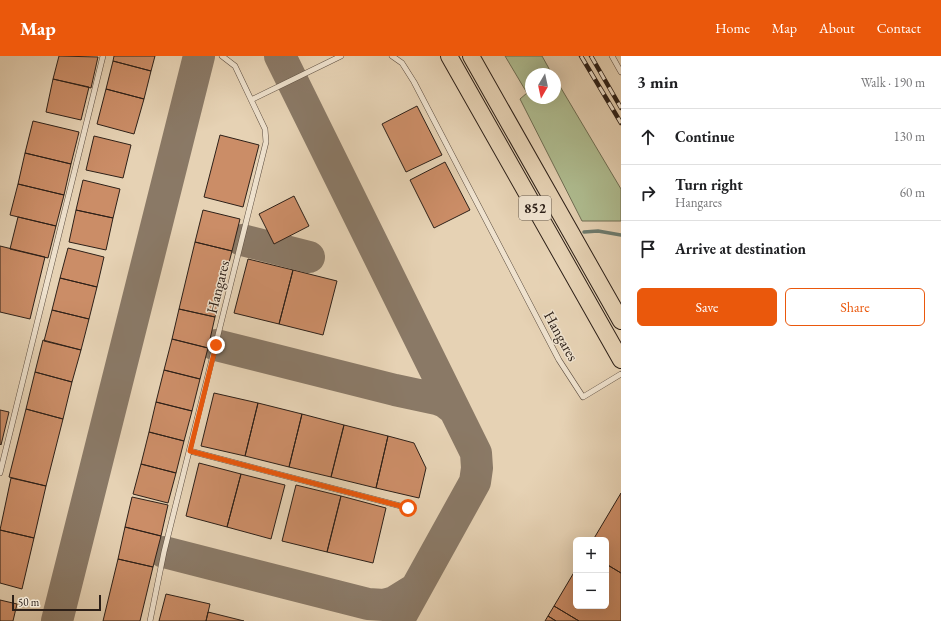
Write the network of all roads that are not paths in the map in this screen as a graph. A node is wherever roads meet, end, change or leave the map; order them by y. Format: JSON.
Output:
{"nodes":[{"id":1,"x":103,"y":56,"type":"edge"},
{"id":2,"x":222,"y":56,"type":"edge"},
{"id":3,"x":341,"y":56,"type":"edge"},
{"id":4,"x":392,"y":56,"type":"edge"},
{"id":5,"x":449,"y":56,"type":"edge"},
{"id":6,"x":471,"y":56,"type":"edge"},
{"id":7,"x":612,"y":56,"type":"edge"},
{"id":8,"x":621,"y":72,"type":"edge"},
{"id":9,"x":251,"y":100,"type":"junction"},
{"id":10,"x":621,"y":321,"type":"edge"},
{"id":11,"x":621,"y":360,"type":"edge"},
{"id":12,"x":621,"y":374,"type":"edge"},
{"id":13,"x":190,"y":451,"type":"junction"},
{"id":14,"x":0,"y":473,"type":"edge"},
{"id":15,"x":408,"y":508,"type":"dead end"},
{"id":16,"x":150,"y":621,"type":"edge"}],
"edges":[{"from":1,"to":14,"type":"lane"},
{"from":2,"to":9,"type":"lane","name":"Hangares"},
{"from":3,"to":9,"type":"lane"},
{"from":4,"to":12,"type":"lane","name":"Hangares"},
{"from":5,"to":11,"type":"main road","number":"852"},
{"from":6,"to":10,"type":"main road","number":"852"},
{"from":7,"to":8,"type":"lane"},
{"from":9,"to":13,"type":"lane","name":"Hangares"},
{"from":13,"to":15,"type":"lane"},
{"from":13,"to":16,"type":"lane","name":"Hangares"}]}
